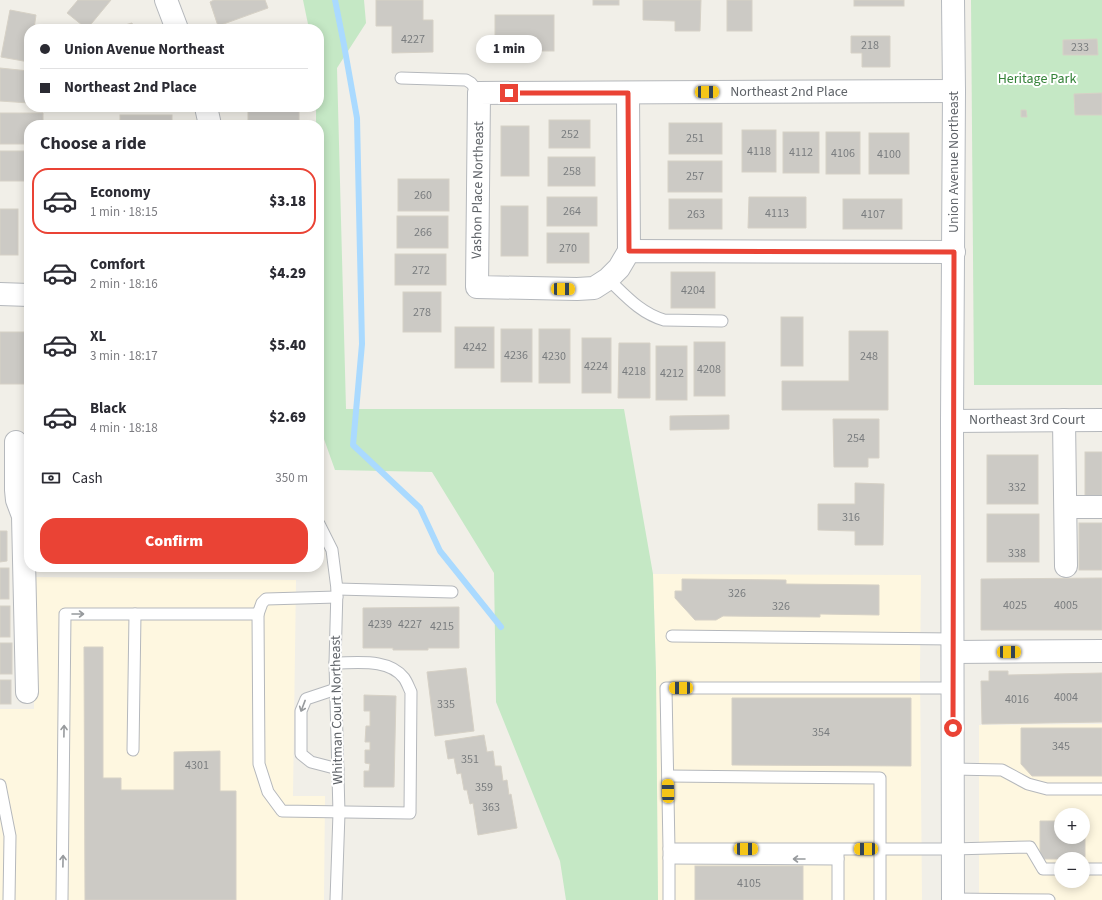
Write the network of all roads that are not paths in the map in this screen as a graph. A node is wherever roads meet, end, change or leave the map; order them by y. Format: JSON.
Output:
{"nodes":[{"id":1,"x":166,"y":0,"type":"edge"},
{"id":2,"x":953,"y":0,"type":"edge"},
{"id":3,"x":175,"y":24,"type":"edge"},
{"id":4,"x":401,"y":78,"type":"dead end"},
{"id":5,"x":954,"y":91,"type":"junction"},
{"id":6,"x":479,"y":93,"type":"junction"},
{"id":7,"x":628,"y":93,"type":"junction"},
{"id":8,"x":629,"y":251,"type":"junction"},
{"id":9,"x":954,"y":252,"type":"junction"},
{"id":10,"x":608,"y":279,"type":"junction"},
{"id":11,"x":0,"y":294,"type":"edge"},
{"id":12,"x":24,"y":295,"type":"edge"},
{"id":13,"x":722,"y":321,"type":"dead end"},
{"id":14,"x":1064,"y":420,"type":"junction"},
{"id":15,"x":1102,"y":420,"type":"edge"},
{"id":16,"x":952,"y":421,"type":"junction"},
{"id":17,"x":16,"y":442,"type":"dead end"},
{"id":18,"x":0,"y":507,"type":"edge"},
{"id":19,"x":1066,"y":507,"type":"junction"},
{"id":20,"x":1102,"y":507,"type":"edge"},
{"id":21,"x":23,"y":516,"type":"junction"},
{"id":22,"x":324,"y":534,"type":"edge"},
{"id":23,"x":24,"y":560,"type":"edge"},
{"id":24,"x":1066,"y":566,"type":"dead end"},
{"id":25,"x":24,"y":572,"type":"edge"},
{"id":26,"x":452,"y":592,"type":"dead end"},
{"id":27,"x":337,"y":593,"type":"junction"},
{"id":28,"x":135,"y":614,"type":"junction"},
{"id":29,"x":258,"y":614,"type":"junction"},
{"id":30,"x":672,"y":636,"type":"dead end"},
{"id":31,"x":953,"y":645,"type":"junction"},
{"id":32,"x":1102,"y":651,"type":"edge"},
{"id":33,"x":335,"y":663,"type":"junction"},
{"id":34,"x":953,"y":688,"type":"junction"},
{"id":35,"x":336,"y":689,"type":"junction"},
{"id":36,"x":27,"y":692,"type":"dead end"},
{"id":37,"x":133,"y":750,"type":"dead end"},
{"id":38,"x":953,"y":769,"type":"junction"},
{"id":39,"x":338,"y":770,"type":"junction"},
{"id":40,"x":668,"y":776,"type":"junction"},
{"id":41,"x":0,"y":785,"type":"edge"},
{"id":42,"x":1102,"y":789,"type":"edge"},
{"id":43,"x":339,"y":813,"type":"junction"},
{"id":44,"x":880,"y":849,"type":"junction"},
{"id":45,"x":953,"y":849,"type":"junction"},
{"id":46,"x":669,"y":854,"type":"junction"},
{"id":47,"x":838,"y":854,"type":"junction"},
{"id":48,"x":1054,"y":870,"type":"edge"},
{"id":49,"x":1090,"y":870,"type":"edge"},
{"id":50,"x":1102,"y":870,"type":"edge"},
{"id":51,"x":953,"y":899,"type":"edge"},
{"id":52,"x":9,"y":900,"type":"edge"},
{"id":53,"x":62,"y":900,"type":"edge"},
{"id":54,"x":336,"y":900,"type":"edge"},
{"id":55,"x":669,"y":900,"type":"edge"},
{"id":56,"x":838,"y":900,"type":"edge"},
{"id":57,"x":880,"y":900,"type":"edge"},
{"id":58,"x":994,"y":900,"type":"edge"},
{"id":59,"x":1049,"y":900,"type":"edge"}],
"edges":[{"from":1,"to":3,"type":"street"},
{"from":2,"to":5,"type":"street","name":"Union Avenue Northeast"},
{"from":4,"to":6,"type":"lane"},
{"from":5,"to":7,"type":"street","name":"Northeast 2nd Place"},
{"from":5,"to":9,"type":"street","name":"Union Avenue Northeast"},
{"from":6,"to":7,"type":"street","name":"Northeast 2nd Place"},
{"from":6,"to":10,"type":"street","name":"Vashon Place Northeast"},
{"from":7,"to":8,"type":"street"},
{"from":8,"to":9,"type":"street"},
{"from":8,"to":10,"type":"street"},
{"from":9,"to":16,"type":"street","name":"Union Avenue Northeast"},
{"from":10,"to":13,"type":"lane"},
{"from":11,"to":12,"type":"street"},
{"from":14,"to":15,"type":"street","name":"Northeast 3rd Court"},
{"from":14,"to":16,"type":"street","name":"Northeast 3rd Court"},
{"from":14,"to":19,"type":"street"},
{"from":16,"to":31,"type":"street","name":"Union Avenue Northeast"},
{"from":17,"to":21,"type":"street"},
{"from":18,"to":21,"type":"street"},
{"from":19,"to":20,"type":"street"},
{"from":19,"to":24,"type":"street"},
{"from":21,"to":23,"type":"street"},
{"from":22,"to":27,"type":"lane","name":"Whitman Court Northeast"},
{"from":25,"to":36,"type":"street"},
{"from":26,"to":27,"type":"lane"},
{"from":27,"to":29,"type":"lane"},
{"from":27,"to":33,"type":"lane","name":"Whitman Court Northeast"},
{"from":28,"to":29,"type":"lane"},
{"from":28,"to":37,"type":"lane"},
{"from":53,"to":28,"type":"lane","one_way":true},
{"from":29,"to":43,"type":"lane"},
{"from":30,"to":31,"type":"lane"},
{"from":31,"to":32,"type":"street"},
{"from":31,"to":34,"type":"street","name":"Union Avenue Northeast"},
{"from":33,"to":35,"type":"lane","name":"Whitman Court Northeast"},
{"from":33,"to":43,"type":"lane"},
{"from":34,"to":38,"type":"street","name":"Union Avenue Northeast"},
{"from":34,"to":40,"type":"lane"},
{"from":35,"to":39,"type":"lane","name":"Whitman Court Northeast"},
{"from":35,"to":39,"type":"lane","one_way":true},
{"from":38,"to":42,"type":"lane"},
{"from":38,"to":45,"type":"street","name":"Union Avenue Northeast"},
{"from":39,"to":43,"type":"lane","name":"Whitman Court Northeast"},
{"from":40,"to":44,"type":"lane"},
{"from":40,"to":46,"type":"lane"},
{"from":41,"to":52,"type":"lane"},
{"from":43,"to":54,"type":"lane","name":"Whitman Court Northeast"},
{"from":44,"to":45,"type":"lane"},
{"from":44,"to":47,"type":"lane"},
{"from":44,"to":57,"type":"lane"},
{"from":45,"to":48,"type":"lane"},
{"from":45,"to":51,"type":"street","name":"Union Avenue Northeast"},
{"from":46,"to":47,"type":"lane"},
{"from":46,"to":55,"type":"lane"},
{"from":47,"to":56,"type":"lane"},
{"from":49,"to":50,"type":"lane"},
{"from":51,"to":58,"type":"lane"},
{"from":58,"to":59,"type":"lane"}]}
